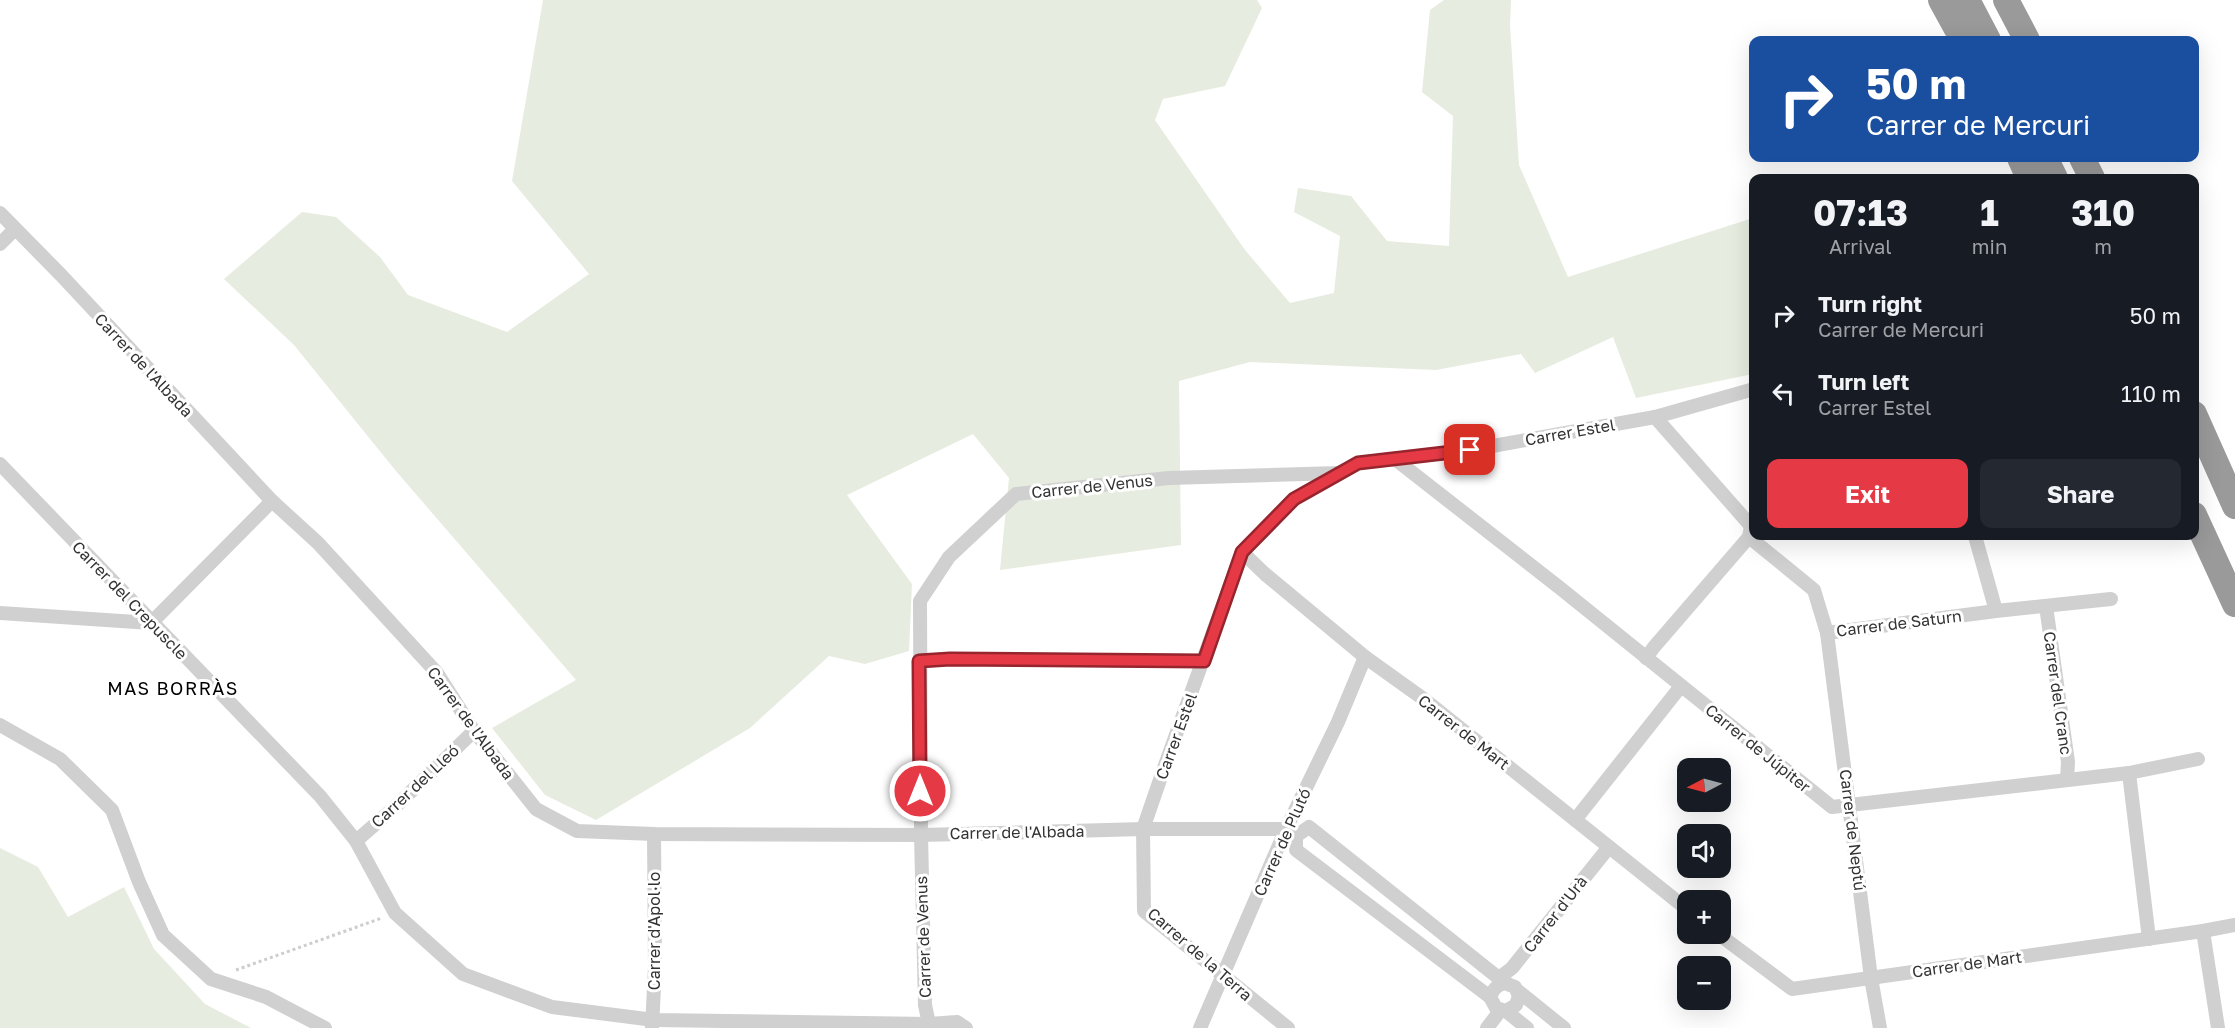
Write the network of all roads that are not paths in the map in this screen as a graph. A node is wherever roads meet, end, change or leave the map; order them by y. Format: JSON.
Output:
{"nodes":[{"id":1,"x":1941,"y":0,"type":"edge"},
{"id":2,"x":1967,"y":0,"type":"edge"},
{"id":3,"x":2008,"y":0,"type":"edge"},
{"id":4,"x":1961,"y":36,"type":"edge"},
{"id":5,"x":1986,"y":36,"type":"edge"},
{"id":6,"x":2025,"y":36,"type":"edge"},
{"id":7,"x":0,"y":213,"type":"edge"},
{"id":8,"x":15,"y":229,"type":"junction"},
{"id":9,"x":0,"y":244,"type":"edge"},
{"id":10,"x":1749,"y":390,"type":"edge"},
{"id":11,"x":1655,"y":417,"type":"junction"},
{"id":12,"x":2199,"y":425,"type":"edge"},
{"id":13,"x":1395,"y":459,"type":"junction"},
{"id":14,"x":0,"y":464,"type":"edge"},
{"id":15,"x":1341,"y":472,"type":"junction"},
{"id":16,"x":272,"y":501,"type":"junction"},
{"id":17,"x":2235,"y":506,"type":"edge"},
{"id":18,"x":1749,"y":524,"type":"edge"},
{"id":19,"x":2199,"y":526,"type":"edge"},
{"id":20,"x":1749,"y":537,"type":"edge"},
{"id":21,"x":1753,"y":540,"type":"edge"},
{"id":22,"x":1976,"y":540,"type":"edge"},
{"id":23,"x":1242,"y":552,"type":"junction"},
{"id":24,"x":2111,"y":599,"type":"dead end"},
{"id":25,"x":2235,"y":604,"type":"edge"},
{"id":26,"x":2046,"y":606,"type":"junction"},
{"id":27,"x":1996,"y":611,"type":"junction"},
{"id":28,"x":0,"y":613,"type":"edge"},
{"id":29,"x":151,"y":622,"type":"junction"},
{"id":30,"x":1827,"y":633,"type":"junction"},
{"id":31,"x":1365,"y":657,"type":"junction"},
{"id":32,"x":1646,"y":658,"type":"junction"},
{"id":33,"x":919,"y":661,"type":"junction"},
{"id":34,"x":1204,"y":661,"type":"junction"},
{"id":35,"x":1681,"y":686,"type":"junction"},
{"id":36,"x":0,"y":724,"type":"edge"},
{"id":37,"x":474,"y":731,"type":"junction"},
{"id":38,"x":2198,"y":759,"type":"dead end"},
{"id":39,"x":2129,"y":773,"type":"junction"},
{"id":40,"x":2067,"y":780,"type":"junction"},
{"id":41,"x":1850,"y":806,"type":"junction"},
{"id":42,"x":1575,"y":820,"type":"junction"},
{"id":43,"x":1143,"y":829,"type":"junction"},
{"id":44,"x":1291,"y":833,"type":"junction"},
{"id":45,"x":654,"y":834,"type":"junction"},
{"id":46,"x":921,"y":835,"type":"junction"},
{"id":47,"x":356,"y":841,"type":"junction"},
{"id":48,"x":1609,"y":847,"type":"junction"},
{"id":49,"x":1677,"y":901,"type":"edge"},
{"id":50,"x":2235,"y":925,"type":"edge"},
{"id":51,"x":2203,"y":932,"type":"junction"},
{"id":52,"x":2149,"y":939,"type":"junction"},
{"id":53,"x":1731,"y":943,"type":"edge"},
{"id":54,"x":1224,"y":976,"type":"junction"},
{"id":55,"x":1871,"y":978,"type":"junction"},
{"id":56,"x":1502,"y":980,"type":"junction"},
{"id":57,"x":1518,"y":991,"type":"junction"},
{"id":58,"x":1490,"y":997,"type":"junction"},
{"id":59,"x":1503,"y":1011,"type":"junction"},
{"id":60,"x":653,"y":1024,"type":"edge"},
{"id":61,"x":929,"y":1024,"type":"junction"},
{"id":62,"x":325,"y":1028,"type":"edge"},
{"id":63,"x":966,"y":1028,"type":"edge"},
{"id":64,"x":1200,"y":1028,"type":"edge"},
{"id":65,"x":1288,"y":1028,"type":"edge"},
{"id":66,"x":1487,"y":1028,"type":"edge"},
{"id":67,"x":1527,"y":1028,"type":"edge"},
{"id":68,"x":1564,"y":1028,"type":"edge"},
{"id":69,"x":1880,"y":1028,"type":"edge"},
{"id":70,"x":2218,"y":1028,"type":"edge"}],
"edges":[{"from":1,"to":4,"type":"highway"},
{"from":2,"to":5,"type":"highway"},
{"from":3,"to":6,"type":"highway"},
{"from":7,"to":8,"type":"street","name":"Carrer de l'Albada"},
{"from":8,"to":9,"type":"street"},
{"from":8,"to":16,"type":"street","name":"Carrer de l'Albada"},
{"from":10,"to":11,"type":"street","name":"Carrer Estel"},
{"from":11,"to":13,"type":"street","name":"Carrer Estel"},
{"from":11,"to":18,"type":"street","name":"Carrer de Saturn"},
{"from":12,"to":17,"type":"highway"},
{"from":13,"to":15,"type":"street","name":"Carrer Estel"},
{"from":13,"to":32,"type":"street","name":"Carrer de Júpiter"},
{"from":14,"to":29,"type":"street","name":"Carrer del Crepuscle"},
{"from":15,"to":23,"type":"street","name":"Carrer Estel"},
{"from":15,"to":33,"type":"street","name":"Carrer de Venus"},
{"from":16,"to":29,"type":"street"},
{"from":16,"to":37,"type":"street","name":"Carrer de l'Albada"},
{"from":19,"to":25,"type":"highway"},
{"from":20,"to":32,"type":"street"},
{"from":21,"to":30,"type":"street","name":"Carrer de Saturn"},
{"from":22,"to":27,"type":"street"},
{"from":23,"to":31,"type":"street","name":"Carrer de Mart"},
{"from":23,"to":34,"type":"street","name":"Carrer Estel"},
{"from":24,"to":26,"type":"street","name":"Carrer de Saturn"},
{"from":26,"to":27,"type":"street","name":"Carrer de Saturn"},
{"from":26,"to":40,"type":"street","name":"Carrer del Cranc"},
{"from":27,"to":30,"type":"street","name":"Carrer de Saturn"},
{"from":28,"to":29,"type":"street"},
{"from":29,"to":47,"type":"street","name":"Carrer del Crepuscle"},
{"from":30,"to":41,"type":"street","name":"Carrer de Neptú"},
{"from":31,"to":42,"type":"street","name":"Carrer de Mart"},
{"from":31,"to":44,"type":"street","name":"Carrer de Plutó"},
{"from":32,"to":35,"type":"street","name":"Carrer de Júpiter"},
{"from":33,"to":34,"type":"street"},
{"from":33,"to":46,"type":"street","name":"Carrer de Venus"},
{"from":34,"to":43,"type":"street","name":"Carrer Estel"},
{"from":35,"to":41,"type":"street","name":"Carrer de Júpiter"},
{"from":35,"to":42,"type":"street"},
{"from":36,"to":62,"type":"street"},
{"from":37,"to":45,"type":"street","name":"Carrer de l'Albada"},
{"from":37,"to":47,"type":"street","name":"Carrer del Lleó"},
{"from":38,"to":39,"type":"street","name":"Carrer de Júpiter"},
{"from":39,"to":40,"type":"street","name":"Carrer de Júpiter"},
{"from":39,"to":52,"type":"street"},
{"from":40,"to":41,"type":"street","name":"Carrer de Júpiter"},
{"from":41,"to":55,"type":"street","name":"Carrer de Neptú"},
{"from":42,"to":48,"type":"street","name":"Carrer de Mart"},
{"from":43,"to":44,"type":"street","name":"Carrer de l'Albada"},
{"from":43,"to":46,"type":"street","name":"Carrer de l'Albada"},
{"from":43,"to":54,"type":"street","name":"Carrer de la Terra"},
{"from":44,"to":54,"type":"street","name":"Carrer de Plutó"},
{"from":44,"to":56,"type":"street","name":"Carrer de l'Albada"},
{"from":44,"to":58,"type":"street"},
{"from":45,"to":46,"type":"street","name":"Carrer de l'Albada"},
{"from":45,"to":60,"type":"street","name":"Carrer d'Apol·lo"},
{"from":46,"to":61,"type":"street","name":"Carrer de Venus"},
{"from":47,"to":60,"type":"street","name":"Carrer del Crepuscle"},
{"from":48,"to":49,"type":"street","name":"Carrer de Mart"},
{"from":48,"to":56,"type":"street","name":"Carrer d'Urà"},
{"from":50,"to":51,"type":"street","name":"Carrer de Mart"},
{"from":51,"to":52,"type":"street","name":"Carrer de Mart"},
{"from":51,"to":70,"type":"street"},
{"from":52,"to":55,"type":"street","name":"Carrer de Mart"},
{"from":53,"to":55,"type":"street","name":"Carrer de Mart"},
{"from":54,"to":64,"type":"street","name":"Carrer de Plutó"},
{"from":54,"to":65,"type":"street","name":"Carrer de la Terra"},
{"from":55,"to":69,"type":"street","name":"Carrer de Neptú"},
{"from":56,"to":57,"type":"street"},
{"from":56,"to":58,"type":"street"},
{"from":57,"to":59,"type":"street"},
{"from":57,"to":68,"type":"street"},
{"from":58,"to":59,"type":"street"},
{"from":59,"to":66,"type":"street"},
{"from":59,"to":67,"type":"street"},
{"from":60,"to":61,"type":"street","name":"Carrer del Crepuscle"},
{"from":61,"to":63,"type":"street","name":"Carrer del Crepuscle"}]}
